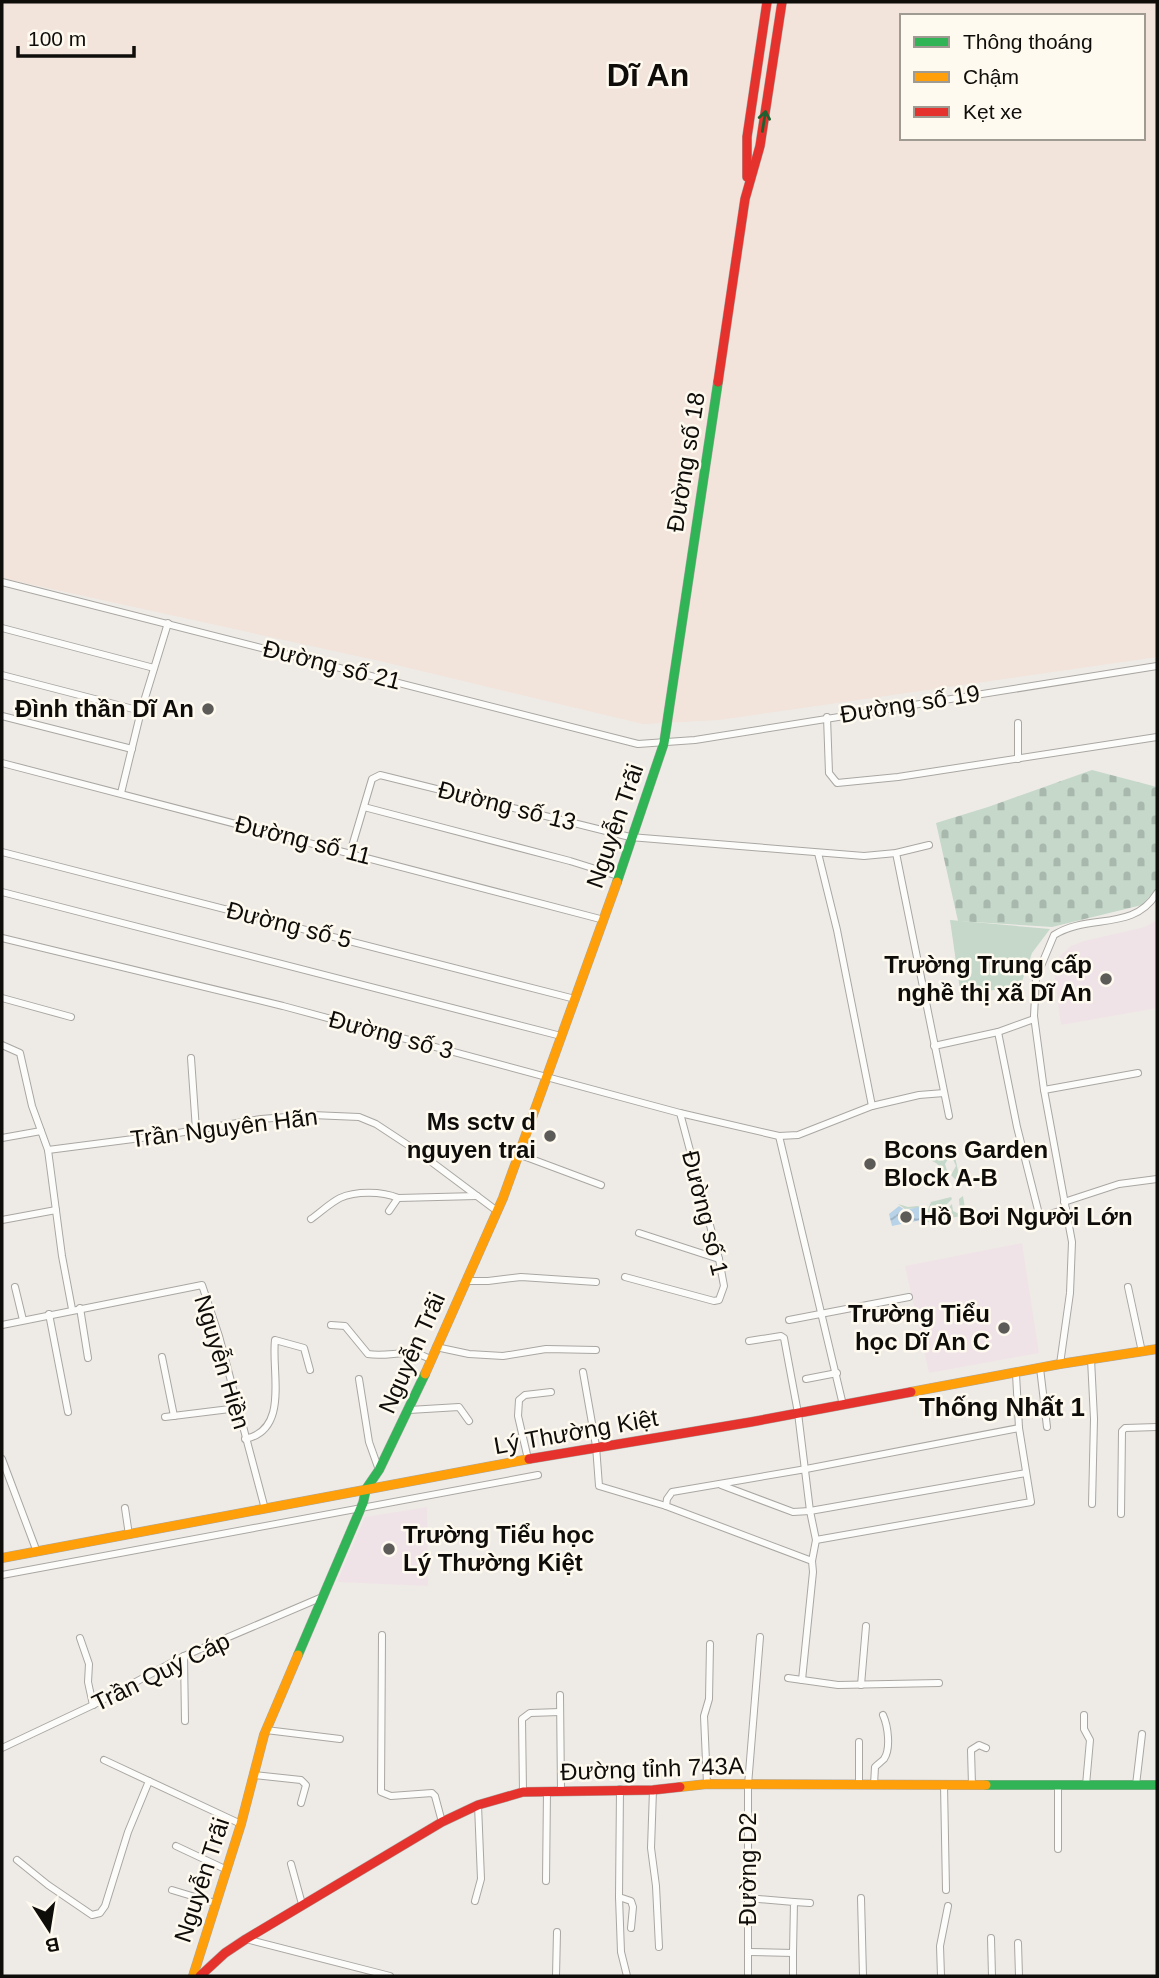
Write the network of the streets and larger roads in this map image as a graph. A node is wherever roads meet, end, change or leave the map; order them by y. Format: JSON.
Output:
{"nodes":[{"id":1,"x":767,"y":2,"type":"edge"},
{"id":2,"x":782,"y":2,"type":"edge"},
{"id":3,"x":762,"y":39,"type":"junction"},
{"id":4,"x":776,"y":42,"type":"junction"},
{"id":5,"x":747,"y":187,"type":"junction"},
{"id":6,"x":2,"y":582,"type":"edge"},
{"id":7,"x":168,"y":623,"type":"junction"},
{"id":8,"x":2,"y":628,"type":"edge"},
{"id":9,"x":1157,"y":666,"type":"edge"},
{"id":10,"x":155,"y":668,"type":"junction"},
{"id":11,"x":2,"y":676,"type":"edge"},
{"id":12,"x":141,"y":711,"type":"junction"},
{"id":13,"x":2,"y":716,"type":"edge"},
{"id":14,"x":827,"y":717,"type":"junction"},
{"id":15,"x":1018,"y":723,"type":"dead end"},
{"id":16,"x":1157,"y":737,"type":"edge"},
{"id":17,"x":664,"y":743,"type":"junction"},
{"id":18,"x":132,"y":749,"type":"junction"},
{"id":19,"x":1018,"y":759,"type":"junction"},
{"id":20,"x":2,"y":763,"type":"edge"},
{"id":21,"x":121,"y":793,"type":"junction"},
{"id":22,"x":364,"y":807,"type":"junction"},
{"id":23,"x":630,"y":837,"type":"junction"},
{"id":24,"x":929,"y":845,"type":"dead end"},
{"id":25,"x":2,"y":852,"type":"edge"},
{"id":26,"x":351,"y":853,"type":"junction"},
{"id":27,"x":818,"y":853,"type":"junction"},
{"id":28,"x":895,"y":853,"type":"junction"},
{"id":29,"x":618,"y":876,"type":"junction"},
{"id":30,"x":2,"y":892,"type":"edge"},
{"id":31,"x":1157,"y":892,"type":"edge"},
{"id":32,"x":604,"y":920,"type":"junction"},
{"id":33,"x":2,"y":938,"type":"edge"},
{"id":34,"x":2,"y":998,"type":"edge"},
{"id":35,"x":575,"y":999,"type":"junction"},
{"id":36,"x":71,"y":1017,"type":"dead end"},
{"id":37,"x":1034,"y":1019,"type":"junction"},
{"id":38,"x":998,"y":1032,"type":"junction"},
{"id":39,"x":561,"y":1036,"type":"junction"},
{"id":40,"x":2,"y":1045,"type":"edge"},
{"id":41,"x":934,"y":1046,"type":"junction"},
{"id":42,"x":191,"y":1058,"type":"dead end"},
{"id":43,"x":1138,"y":1073,"type":"dead end"},
{"id":44,"x":545,"y":1077,"type":"junction"},
{"id":45,"x":1044,"y":1090,"type":"junction"},
{"id":46,"x":944,"y":1093,"type":"junction"},
{"id":47,"x":872,"y":1106,"type":"junction"},
{"id":48,"x":680,"y":1112,"type":"junction"},
{"id":49,"x":948,"y":1116,"type":"dead end"},
{"id":50,"x":196,"y":1130,"type":"junction"},
{"id":51,"x":41,"y":1131,"type":"junction"},
{"id":52,"x":779,"y":1136,"type":"junction"},
{"id":53,"x":2,"y":1138,"type":"edge"},
{"id":54,"x":48,"y":1150,"type":"junction"},
{"id":55,"x":518,"y":1154,"type":"junction"},
{"id":56,"x":1157,"y":1179,"type":"edge"},
{"id":57,"x":601,"y":1185,"type":"dead end"},
{"id":58,"x":477,"y":1196,"type":"junction"},
{"id":59,"x":398,"y":1198,"type":"junction"},
{"id":60,"x":1065,"y":1206,"type":"junction"},
{"id":61,"x":56,"y":1210,"type":"junction"},
{"id":62,"x":389,"y":1211,"type":"dead end"},
{"id":63,"x":497,"y":1211,"type":"junction"},
{"id":64,"x":1040,"y":1218,"type":"junction"},
{"id":65,"x":311,"y":1219,"type":"dead end"},
{"id":66,"x":2,"y":1220,"type":"edge"},
{"id":67,"x":1023,"y":1222,"type":"dead end"},
{"id":68,"x":639,"y":1233,"type":"dead end"},
{"id":69,"x":719,"y":1259,"type":"junction"},
{"id":70,"x":625,"y":1276,"type":"dead end"},
{"id":71,"x":466,"y":1282,"type":"junction"},
{"id":72,"x":596,"y":1282,"type":"dead end"},
{"id":73,"x":15,"y":1287,"type":"dead end"},
{"id":74,"x":1128,"y":1287,"type":"dead end"},
{"id":75,"x":909,"y":1297,"type":"dead end"},
{"id":76,"x":76,"y":1308,"type":"junction"},
{"id":77,"x":49,"y":1314,"type":"junction"},
{"id":78,"x":823,"y":1315,"type":"junction"},
{"id":79,"x":23,"y":1320,"type":"junction"},
{"id":80,"x":789,"y":1320,"type":"dead end"},
{"id":81,"x":2,"y":1325,"type":"edge"},
{"id":82,"x":331,"y":1325,"type":"dead end"},
{"id":83,"x":749,"y":1341,"type":"dead end"},
{"id":84,"x":436,"y":1347,"type":"junction"},
{"id":85,"x":1157,"y":1349,"type":"edge"},
{"id":86,"x":596,"y":1350,"type":"dead end"},
{"id":87,"x":1142,"y":1352,"type":"junction"},
{"id":88,"x":162,"y":1357,"type":"dead end"},
{"id":89,"x":88,"y":1358,"type":"dead end"},
{"id":90,"x":1091,"y":1359,"type":"junction"},
{"id":91,"x":430,"y":1360,"type":"junction"},
{"id":92,"x":1060,"y":1364,"type":"junction"},
{"id":93,"x":1040,"y":1368,"type":"junction"},
{"id":94,"x":310,"y":1370,"type":"dead end"},
{"id":95,"x":583,"y":1372,"type":"dead end"},
{"id":96,"x":837,"y":1373,"type":"junction"},
{"id":97,"x":1016,"y":1374,"type":"junction"},
{"id":98,"x":359,"y":1379,"type":"dead end"},
{"id":99,"x":806,"y":1379,"type":"dead end"},
{"id":100,"x":551,"y":1392,"type":"dead end"},
{"id":101,"x":843,"y":1405,"type":"junction"},
{"id":102,"x":237,"y":1409,"type":"junction"},
{"id":103,"x":409,"y":1410,"type":"junction"},
{"id":104,"x":68,"y":1412,"type":"dead end"},
{"id":105,"x":798,"y":1413,"type":"junction"},
{"id":106,"x":174,"y":1416,"type":"junction"},
{"id":107,"x":165,"y":1417,"type":"dead end"},
{"id":108,"x":469,"y":1421,"type":"dead end"},
{"id":109,"x":1019,"y":1427,"type":"junction"},
{"id":110,"x":1047,"y":1427,"type":"dead end"},
{"id":111,"x":1157,"y":1427,"type":"edge"},
{"id":112,"x":246,"y":1439,"type":"junction"},
{"id":113,"x":596,"y":1446,"type":"junction"},
{"id":114,"x":2,"y":1459,"type":"edge"},
{"id":115,"x":528,"y":1460,"type":"junction"},
{"id":116,"x":806,"y":1469,"type":"junction"},
{"id":117,"x":379,"y":1470,"type":"junction"},
{"id":118,"x":1026,"y":1473,"type":"junction"},
{"id":119,"x":538,"y":1475,"type":"dead end"},
{"id":120,"x":719,"y":1484,"type":"junction"},
{"id":121,"x":366,"y":1489,"type":"junction"},
{"id":122,"x":1092,"y":1504,"type":"dead end"},
{"id":123,"x":666,"y":1506,"type":"junction"},
{"id":124,"x":125,"y":1508,"type":"dead end"},
{"id":125,"x":265,"y":1509,"type":"junction"},
{"id":126,"x":360,"y":1509,"type":"junction"},
{"id":127,"x":810,"y":1511,"type":"junction"},
{"id":128,"x":1121,"y":1514,"type":"dead end"},
{"id":129,"x":129,"y":1535,"type":"junction"},
{"id":130,"x":816,"y":1540,"type":"junction"},
{"id":131,"x":37,"y":1552,"type":"junction"},
{"id":132,"x":2,"y":1558,"type":"edge"},
{"id":133,"x":811,"y":1560,"type":"junction"},
{"id":134,"x":2,"y":1575,"type":"edge"},
{"id":135,"x":320,"y":1598,"type":"junction"},
{"id":136,"x":866,"y":1626,"type":"dead end"},
{"id":137,"x":382,"y":1635,"type":"dead end"},
{"id":138,"x":760,"y":1637,"type":"dead end"},
{"id":139,"x":80,"y":1638,"type":"dead end"},
{"id":140,"x":710,"y":1644,"type":"dead end"},
{"id":141,"x":184,"y":1656,"type":"junction"},
{"id":142,"x":788,"y":1678,"type":"dead end"},
{"id":143,"x":802,"y":1680,"type":"junction"},
{"id":144,"x":939,"y":1683,"type":"dead end"},
{"id":145,"x":861,"y":1685,"type":"junction"},
{"id":146,"x":560,"y":1695,"type":"dead end"},
{"id":147,"x":93,"y":1705,"type":"junction"},
{"id":148,"x":560,"y":1712,"type":"junction"},
{"id":149,"x":883,"y":1715,"type":"dead end"},
{"id":150,"x":1084,"y":1715,"type":"dead end"},
{"id":151,"x":185,"y":1721,"type":"dead end"},
{"id":152,"x":266,"y":1730,"type":"junction"},
{"id":153,"x":1142,"y":1734,"type":"dead end"},
{"id":154,"x":341,"y":1740,"type":"dead end"},
{"id":155,"x":859,"y":1742,"type":"dead end"},
{"id":156,"x":2,"y":1748,"type":"edge"},
{"id":157,"x":986,"y":1748,"type":"dead end"},
{"id":158,"x":104,"y":1760,"type":"dead end"},
{"id":159,"x":254,"y":1775,"type":"junction"},
{"id":160,"x":149,"y":1781,"type":"junction"},
{"id":161,"x":707,"y":1784,"type":"junction"},
{"id":162,"x":748,"y":1785,"type":"junction"},
{"id":163,"x":859,"y":1785,"type":"junction"},
{"id":164,"x":874,"y":1785,"type":"junction"},
{"id":165,"x":944,"y":1785,"type":"junction"},
{"id":166,"x":972,"y":1785,"type":"junction"},
{"id":167,"x":1058,"y":1785,"type":"junction"},
{"id":168,"x":1086,"y":1785,"type":"junction"},
{"id":169,"x":1136,"y":1785,"type":"junction"},
{"id":170,"x":1157,"y":1786,"type":"edge"},
{"id":171,"x":621,"y":1789,"type":"junction"},
{"id":172,"x":653,"y":1790,"type":"junction"},
{"id":173,"x":547,"y":1791,"type":"junction"},
{"id":174,"x":561,"y":1791,"type":"junction"},
{"id":175,"x":523,"y":1792,"type":"junction"},
{"id":176,"x":301,"y":1803,"type":"dead end"},
{"id":177,"x":478,"y":1805,"type":"junction"},
{"id":178,"x":442,"y":1822,"type":"junction"},
{"id":179,"x":241,"y":1824,"type":"junction"},
{"id":180,"x":176,"y":1846,"type":"dead end"},
{"id":181,"x":1058,"y":1849,"type":"dead end"},
{"id":182,"x":17,"y":1860,"type":"dead end"},
{"id":183,"x":291,"y":1864,"type":"dead end"},
{"id":184,"x":225,"y":1870,"type":"junction"},
{"id":185,"x":546,"y":1881,"type":"dead end"},
{"id":186,"x":172,"y":1890,"type":"dead end"},
{"id":187,"x":946,"y":1890,"type":"dead end"},
{"id":188,"x":619,"y":1896,"type":"junction"},
{"id":189,"x":748,"y":1898,"type":"junction"},
{"id":190,"x":861,"y":1898,"type":"dead end"},
{"id":191,"x":475,"y":1901,"type":"dead end"},
{"id":192,"x":794,"y":1902,"type":"junction"},
{"id":193,"x":215,"y":1903,"type":"junction"},
{"id":194,"x":810,"y":1903,"type":"dead end"},
{"id":195,"x":302,"y":1904,"type":"junction"},
{"id":196,"x":948,"y":1906,"type":"dead end"},
{"id":197,"x":631,"y":1928,"type":"dead end"},
{"id":198,"x":557,"y":1932,"type":"dead end"},
{"id":199,"x":991,"y":1938,"type":"dead end"},
{"id":200,"x":246,"y":1939,"type":"junction"},
{"id":201,"x":1018,"y":1943,"type":"dead end"},
{"id":202,"x":659,"y":1947,"type":"dead end"},
{"id":203,"x":749,"y":1952,"type":"junction"},
{"id":204,"x":793,"y":1953,"type":"junction"},
{"id":205,"x":385,"y":1975,"type":"edge"},
{"id":206,"x":193,"y":1976,"type":"edge"},
{"id":207,"x":200,"y":1976,"type":"edge"},
{"id":208,"x":556,"y":1976,"type":"edge"},
{"id":209,"x":627,"y":1976,"type":"edge"},
{"id":210,"x":748,"y":1976,"type":"edge"},
{"id":211,"x":793,"y":1976,"type":"edge"},
{"id":212,"x":863,"y":1976,"type":"edge"},
{"id":213,"x":941,"y":1976,"type":"edge"},
{"id":214,"x":992,"y":1976,"type":"edge"},
{"id":215,"x":1019,"y":1976,"type":"edge"}],
"edges":[{"from":1,"to":3,"type":"street","name":"Đường số 18"},
{"from":2,"to":4,"type":"street","name":"Đường số 18"},
{"from":3,"to":4,"type":"street"},
{"from":3,"to":5,"type":"street","name":"Đường số 18"},
{"from":5,"to":4,"type":"street","name":"Đường số 18","one_way":true},
{"from":5,"to":17,"type":"street","name":"Đường số 18"},
{"from":6,"to":7,"type":"street","name":"Đường số 21"},
{"from":7,"to":10,"type":"street"},
{"from":7,"to":17,"type":"street","name":"Đường số 21"},
{"from":8,"to":10,"type":"street"},
{"from":9,"to":14,"type":"street","name":"Đường số 19"},
{"from":10,"to":12,"type":"street"},
{"from":11,"to":12,"type":"street"},
{"from":12,"to":18,"type":"street"},
{"from":13,"to":18,"type":"street"},
{"from":14,"to":17,"type":"street","name":"Đường số 19"},
{"from":14,"to":19,"type":"street"},
{"from":15,"to":19,"type":"street"},
{"from":16,"to":19,"type":"street"},
{"from":17,"to":23,"type":"street","name":"Nguyễn Trãi"},
{"from":18,"to":21,"type":"street"},
{"from":20,"to":21,"type":"street","name":"Đường số 11"},
{"from":21,"to":26,"type":"street","name":"Đường số 11"},
{"from":22,"to":23,"type":"street","name":"Đường số 13"},
{"from":22,"to":26,"type":"street","name":"Đường số 13"},
{"from":22,"to":29,"type":"street"},
{"from":23,"to":27,"type":"street","name":"Đường số 13"},
{"from":23,"to":29,"type":"street","name":"Nguyễn Trãi"},
{"from":24,"to":28,"type":"street","name":"Đường số 13"},
{"from":25,"to":35,"type":"street","name":"Đường số 5"},
{"from":26,"to":32,"type":"street","name":"Đường số 11"},
{"from":27,"to":28,"type":"street","name":"Đường số 13"},
{"from":27,"to":47,"type":"street"},
{"from":28,"to":41,"type":"street"},
{"from":29,"to":32,"type":"street","name":"Nguyễn Trãi"},
{"from":30,"to":39,"type":"street"},
{"from":31,"to":37,"type":"street"},
{"from":32,"to":35,"type":"street","name":"Nguyễn Trãi"},
{"from":33,"to":44,"type":"street","name":"Đường số 3"},
{"from":34,"to":36,"type":"street"},
{"from":35,"to":39,"type":"street","name":"Nguyễn Trãi"},
{"from":37,"to":38,"type":"street"},
{"from":37,"to":45,"type":"street"},
{"from":38,"to":41,"type":"street"},
{"from":38,"to":64,"type":"street"},
{"from":39,"to":44,"type":"street","name":"Nguyễn Trãi"},
{"from":40,"to":51,"type":"street"},
{"from":41,"to":46,"type":"street"},
{"from":42,"to":50,"type":"street"},
{"from":43,"to":45,"type":"street"},
{"from":44,"to":48,"type":"street","name":"Đường số 3"},
{"from":44,"to":55,"type":"street","name":"Nguyễn Trãi"},
{"from":45,"to":60,"type":"street"},
{"from":46,"to":47,"type":"street"},
{"from":46,"to":49,"type":"street"},
{"from":47,"to":52,"type":"street"},
{"from":48,"to":52,"type":"street","name":"Đường số 3"},
{"from":48,"to":69,"type":"street","name":"Đường số 1"},
{"from":50,"to":54,"type":"street","name":"Trần Nguyên Hãn"},
{"from":50,"to":58,"type":"street","name":"Trần Nguyên Hãn"},
{"from":51,"to":53,"type":"street"},
{"from":51,"to":54,"type":"street"},
{"from":52,"to":78,"type":"street"},
{"from":54,"to":61,"type":"street"},
{"from":55,"to":57,"type":"street"},
{"from":55,"to":63,"type":"street","name":"Nguyễn Trãi"},
{"from":56,"to":60,"type":"street"},
{"from":58,"to":59,"type":"street"},
{"from":58,"to":63,"type":"street","name":"Trần Nguyên Hãn"},
{"from":59,"to":62,"type":"street"},
{"from":59,"to":65,"type":"street"},
{"from":60,"to":64,"type":"street"},
{"from":60,"to":92,"type":"street"},
{"from":61,"to":66,"type":"street"},
{"from":61,"to":76,"type":"street"},
{"from":63,"to":71,"type":"street","name":"Nguyễn Trãi"},
{"from":64,"to":67,"type":"street"},
{"from":68,"to":69,"type":"street"},
{"from":69,"to":70,"type":"street","name":"Đường số 1"},
{"from":71,"to":72,"type":"street"},
{"from":71,"to":84,"type":"street","name":"Nguyễn Trãi"},
{"from":73,"to":79,"type":"street"},
{"from":74,"to":87,"type":"street"},
{"from":75,"to":78,"type":"street"},
{"from":76,"to":77,"type":"street","name":"Nguyễn Hiền"},
{"from":76,"to":89,"type":"street"},
{"from":76,"to":102,"type":"street","name":"Nguyễn Hiền"},
{"from":77,"to":79,"type":"street","name":"Nguyễn Hiền"},
{"from":77,"to":104,"type":"street"},
{"from":78,"to":80,"type":"street"},
{"from":78,"to":96,"type":"street"},
{"from":79,"to":81,"type":"street","name":"Nguyễn Hiền"},
{"from":82,"to":91,"type":"street"},
{"from":83,"to":105,"type":"street"},
{"from":84,"to":86,"type":"street"},
{"from":84,"to":91,"type":"street","name":"Nguyễn Trãi"},
{"from":85,"to":87,"type":"street","name":"Lý Thường Kiệt"},
{"from":87,"to":90,"type":"street","name":"Lý Thường Kiệt"},
{"from":88,"to":106,"type":"street"},
{"from":90,"to":92,"type":"street","name":"Lý Thường Kiệt"},
{"from":90,"to":122,"type":"street"},
{"from":91,"to":103,"type":"street","name":"Nguyễn Trãi"},
{"from":92,"to":93,"type":"street","name":"Lý Thường Kiệt"},
{"from":93,"to":97,"type":"street","name":"Lý Thường Kiệt"},
{"from":93,"to":110,"type":"street"},
{"from":94,"to":112,"type":"street"},
{"from":95,"to":113,"type":"street"},
{"from":96,"to":99,"type":"street"},
{"from":96,"to":101,"type":"street"},
{"from":97,"to":101,"type":"street","name":"Lý Thường Kiệt"},
{"from":97,"to":109,"type":"street"},
{"from":98,"to":117,"type":"street"},
{"from":100,"to":115,"type":"street"},
{"from":101,"to":105,"type":"street","name":"Lý Thường Kiệt"},
{"from":102,"to":106,"type":"street"},
{"from":102,"to":112,"type":"street","name":"Nguyễn Hiền"},
{"from":103,"to":108,"type":"street"},
{"from":103,"to":117,"type":"street","name":"Nguyễn Trãi"},
{"from":105,"to":113,"type":"street","name":"Lý Thường Kiệt"},
{"from":105,"to":116,"type":"street"},
{"from":106,"to":107,"type":"street"},
{"from":109,"to":116,"type":"street"},
{"from":109,"to":118,"type":"street"},
{"from":111,"to":128,"type":"street"},
{"from":112,"to":125,"type":"street","name":"Nguyễn Hiền"},
{"from":113,"to":115,"type":"street","name":"Lý Thường Kiệt"},
{"from":113,"to":123,"type":"street"},
{"from":114,"to":131,"type":"street"},
{"from":115,"to":121,"type":"street","name":"Lý Thường Kiệt"},
{"from":116,"to":120,"type":"street"},
{"from":116,"to":127,"type":"street"},
{"from":117,"to":121,"type":"street","name":"Nguyễn Trãi"},
{"from":118,"to":127,"type":"street"},
{"from":118,"to":130,"type":"street"},
{"from":119,"to":126,"type":"street"},
{"from":120,"to":123,"type":"street"},
{"from":120,"to":127,"type":"street"},
{"from":121,"to":125,"type":"street","name":"Lý Thường Kiệt"},
{"from":121,"to":126,"type":"street","name":"Nguyễn Trãi"},
{"from":123,"to":133,"type":"street"},
{"from":124,"to":129,"type":"street"},
{"from":125,"to":129,"type":"street","name":"Lý Thường Kiệt"},
{"from":126,"to":134,"type":"street"},
{"from":126,"to":135,"type":"street","name":"Nguyễn Trãi"},
{"from":127,"to":130,"type":"street"},
{"from":129,"to":131,"type":"street","name":"Lý Thường Kiệt"},
{"from":130,"to":133,"type":"street"},
{"from":131,"to":132,"type":"street","name":"Lý Thường Kiệt"},
{"from":133,"to":143,"type":"street"},
{"from":135,"to":141,"type":"street","name":"Trần Quý Cáp"},
{"from":135,"to":152,"type":"street","name":"Nguyễn Trãi"},
{"from":136,"to":145,"type":"street"},
{"from":137,"to":178,"type":"street"},
{"from":138,"to":162,"type":"street","name":"Đường D2"},
{"from":139,"to":147,"type":"street"},
{"from":140,"to":161,"type":"street"},
{"from":141,"to":147,"type":"street","name":"Trần Quý Cáp"},
{"from":141,"to":151,"type":"street"},
{"from":142,"to":143,"type":"street"},
{"from":143,"to":145,"type":"street"},
{"from":144,"to":145,"type":"street"},
{"from":146,"to":148,"type":"street"},
{"from":147,"to":156,"type":"street","name":"Trần Quý Cáp"},
{"from":148,"to":174,"type":"street"},
{"from":148,"to":175,"type":"street"},
{"from":149,"to":164,"type":"street"},
{"from":150,"to":168,"type":"street"},
{"from":152,"to":154,"type":"street"},
{"from":152,"to":159,"type":"street","name":"Nguyễn Trãi"},
{"from":153,"to":169,"type":"street"},
{"from":155,"to":163,"type":"street"},
{"from":157,"to":166,"type":"street"},
{"from":158,"to":160,"type":"street"},
{"from":159,"to":176,"type":"street"},
{"from":159,"to":179,"type":"street","name":"Nguyễn Trãi"},
{"from":160,"to":179,"type":"street"},
{"from":160,"to":182,"type":"street"},
{"from":161,"to":162,"type":"street","name":"Đường tỉnh 743A"},
{"from":161,"to":172,"type":"street","name":"Đường tỉnh 743A"},
{"from":162,"to":163,"type":"street","name":"Đường tỉnh 743A"},
{"from":162,"to":189,"type":"street","name":"Đường D2"},
{"from":163,"to":164,"type":"street","name":"Đường tỉnh 743A"},
{"from":164,"to":165,"type":"street","name":"Đường tỉnh 743A"},
{"from":165,"to":166,"type":"street","name":"Đường tỉnh 743A"},
{"from":165,"to":187,"type":"street"},
{"from":166,"to":167,"type":"street","name":"Đường tỉnh 743A"},
{"from":167,"to":168,"type":"street","name":"Đường tỉnh 743A"},
{"from":167,"to":181,"type":"street"},
{"from":168,"to":169,"type":"street","name":"Đường tỉnh 743A"},
{"from":169,"to":170,"type":"street","name":"Đường tỉnh 743A"},
{"from":171,"to":172,"type":"street","name":"Đường tỉnh 743A"},
{"from":171,"to":174,"type":"street","name":"Đường tỉnh 743A"},
{"from":171,"to":188,"type":"street"},
{"from":172,"to":202,"type":"street"},
{"from":173,"to":174,"type":"street","name":"Đường tỉnh 743A"},
{"from":173,"to":175,"type":"street","name":"Đường tỉnh 743A"},
{"from":173,"to":185,"type":"street"},
{"from":175,"to":177,"type":"street","name":"Đường tỉnh 743A"},
{"from":177,"to":178,"type":"street","name":"Đường tỉnh 743A"},
{"from":177,"to":191,"type":"street"},
{"from":178,"to":195,"type":"street","name":"Đường tỉnh 743A"},
{"from":179,"to":184,"type":"street","name":"Nguyễn Trãi"},
{"from":180,"to":184,"type":"street"},
{"from":183,"to":195,"type":"street"},
{"from":184,"to":193,"type":"street","name":"Nguyễn Trãi"},
{"from":186,"to":193,"type":"street"},
{"from":188,"to":197,"type":"street"},
{"from":188,"to":209,"type":"street"},
{"from":189,"to":192,"type":"street"},
{"from":189,"to":203,"type":"street","name":"Đường D2"},
{"from":190,"to":212,"type":"street"},
{"from":192,"to":194,"type":"street"},
{"from":192,"to":204,"type":"street"},
{"from":193,"to":206,"type":"street","name":"Nguyễn Trãi"},
{"from":195,"to":200,"type":"street","name":"Đường tỉnh 743A"},
{"from":196,"to":213,"type":"street"},
{"from":198,"to":208,"type":"street"},
{"from":199,"to":214,"type":"street"},
{"from":200,"to":205,"type":"street"},
{"from":200,"to":207,"type":"street","name":"Đường tỉnh 743A"},
{"from":201,"to":215,"type":"street"},
{"from":203,"to":204,"type":"street"},
{"from":203,"to":210,"type":"street","name":"Đường D2"},
{"from":204,"to":211,"type":"street"}]}
